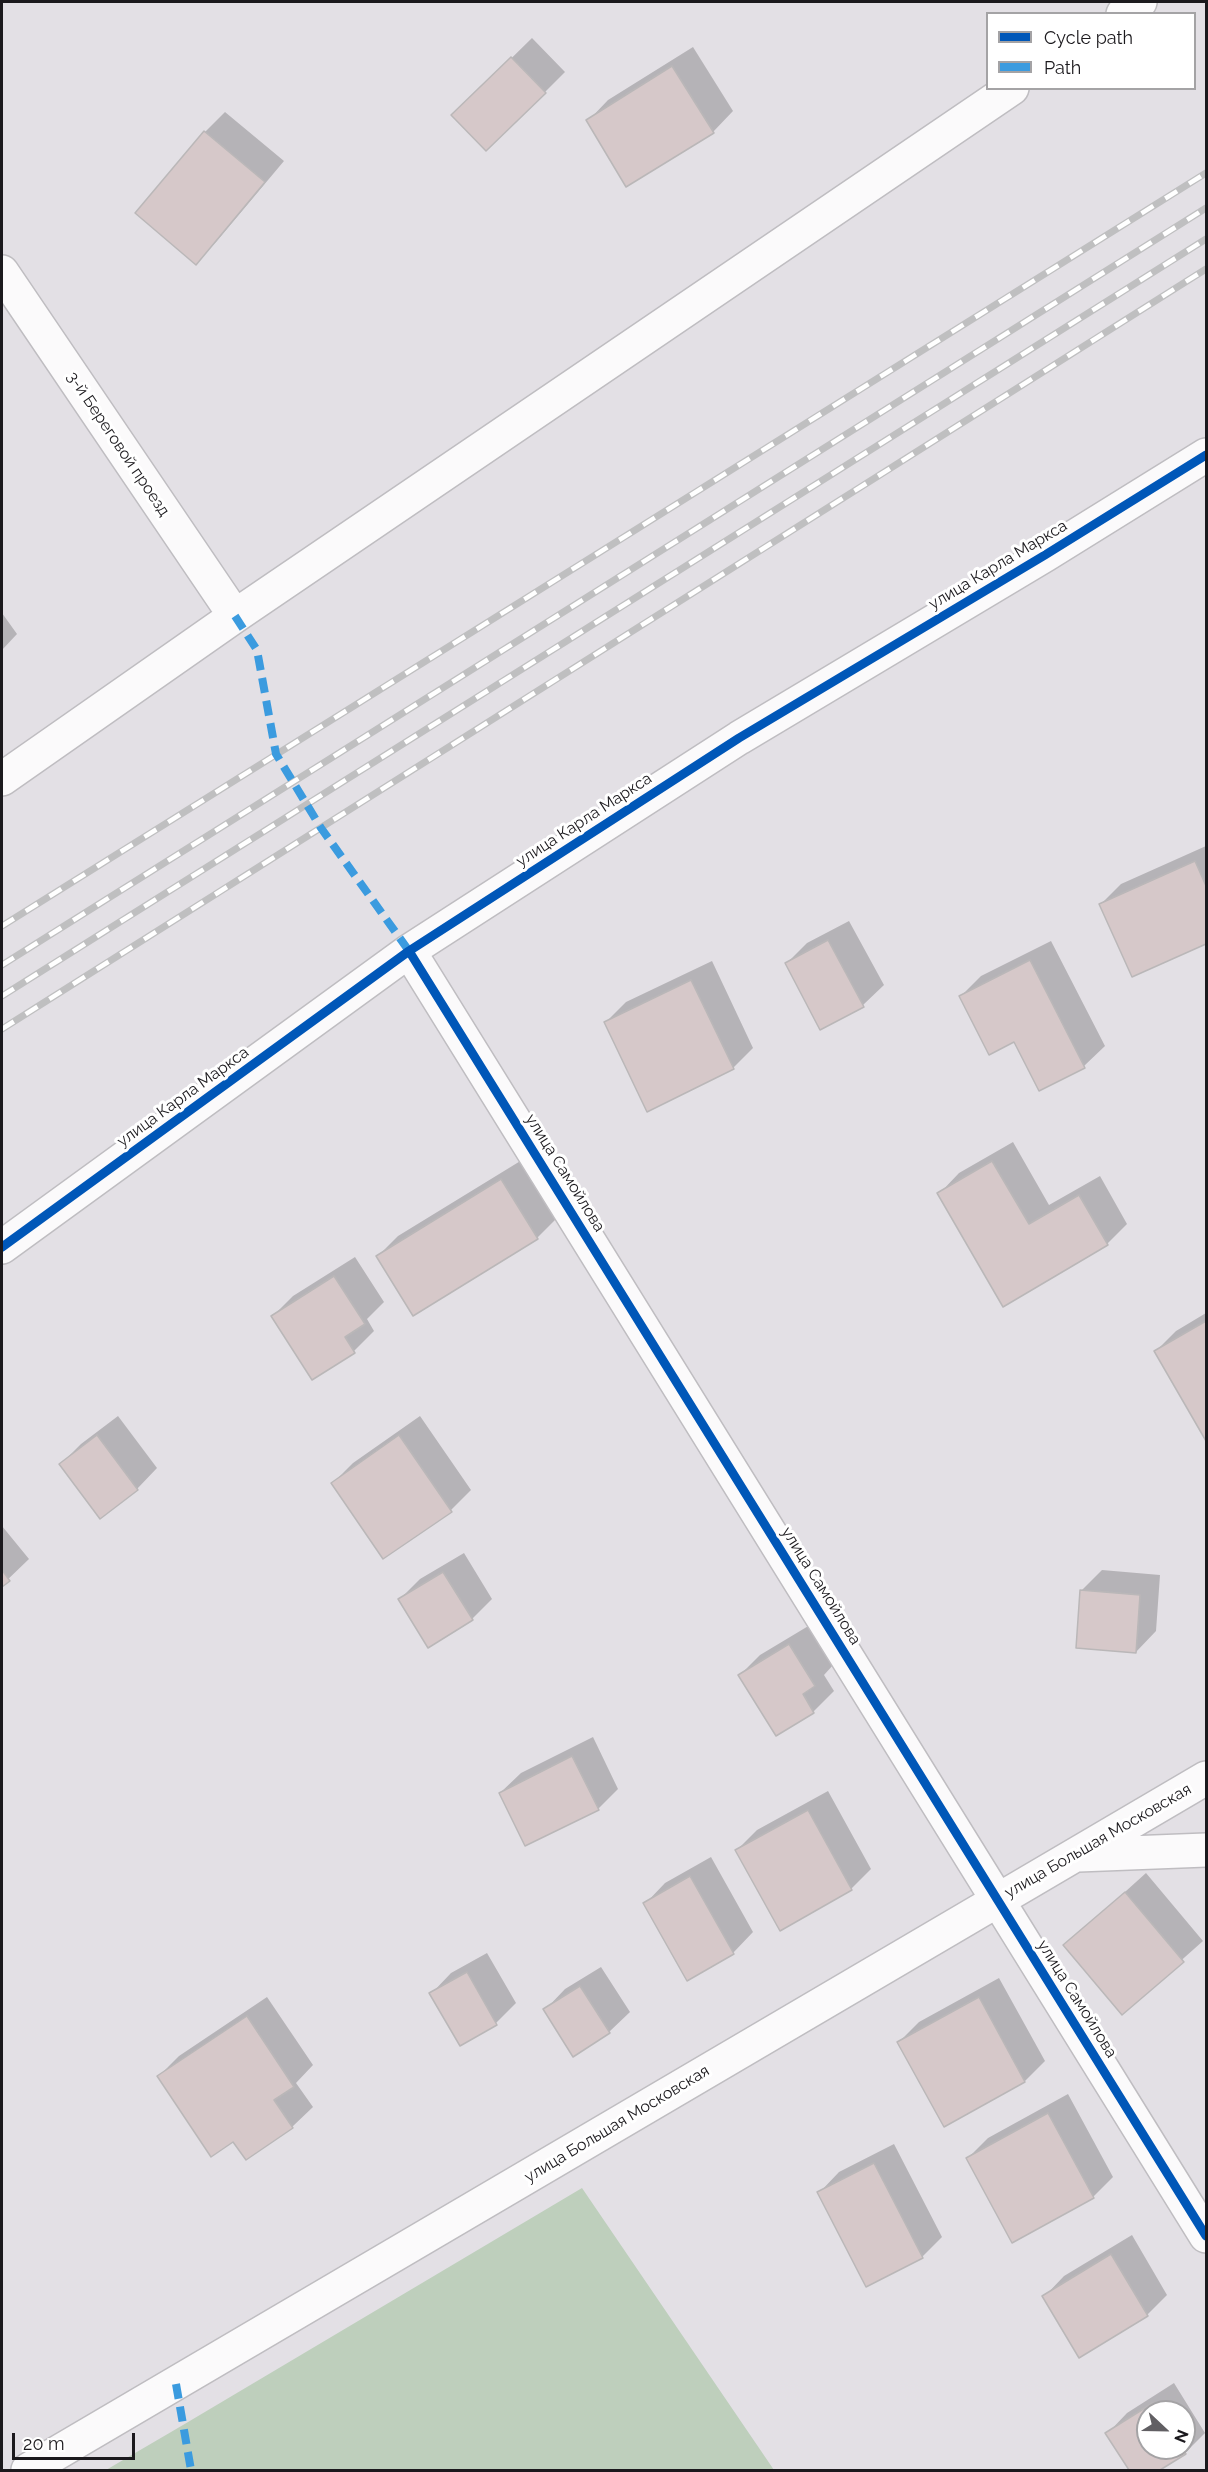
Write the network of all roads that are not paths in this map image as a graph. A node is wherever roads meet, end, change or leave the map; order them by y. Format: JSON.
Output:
{"nodes":[{"id":1,"x":1140,"y":2,"type":"edge"},
{"id":2,"x":1126,"y":12,"type":"edge"},
{"id":3,"x":1009,"y":90,"type":"edge"},
{"id":4,"x":2,"y":272,"type":"edge"},
{"id":5,"x":1206,"y":455,"type":"edge"},
{"id":6,"x":235,"y":616,"type":"junction"},
{"id":7,"x":2,"y":779,"type":"edge"},
{"id":8,"x":410,"y":951,"type":"junction"},
{"id":9,"x":2,"y":1247,"type":"edge"},
{"id":10,"x":1206,"y":1778,"type":"edge"},
{"id":11,"x":1206,"y":1850,"type":"edge"},
{"id":12,"x":1073,"y":1856,"type":"junction"},
{"id":13,"x":998,"y":1899,"type":"junction"},
{"id":14,"x":1206,"y":2236,"type":"edge"},
{"id":15,"x":28,"y":2470,"type":"edge"}],
"edges":[{"from":1,"to":2,"type":"street"},
{"from":3,"to":6,"type":"street"},
{"from":4,"to":6,"type":"street","name":"3-й Береговой проезд"},
{"from":5,"to":8,"type":"street","name":"улица Карла Маркса"},
{"from":6,"to":7,"type":"street"},
{"from":8,"to":9,"type":"street","name":"улица Карла Маркса"},
{"from":8,"to":13,"type":"street","name":"улица Самойлова"},
{"from":10,"to":12,"type":"street","name":"улица Большая Московская"},
{"from":11,"to":12,"type":"street"},
{"from":12,"to":13,"type":"street","name":"улица Большая Московская"},
{"from":13,"to":14,"type":"street","name":"улица Самойлова"},
{"from":13,"to":15,"type":"street","name":"улица Большая Московская"}]}
